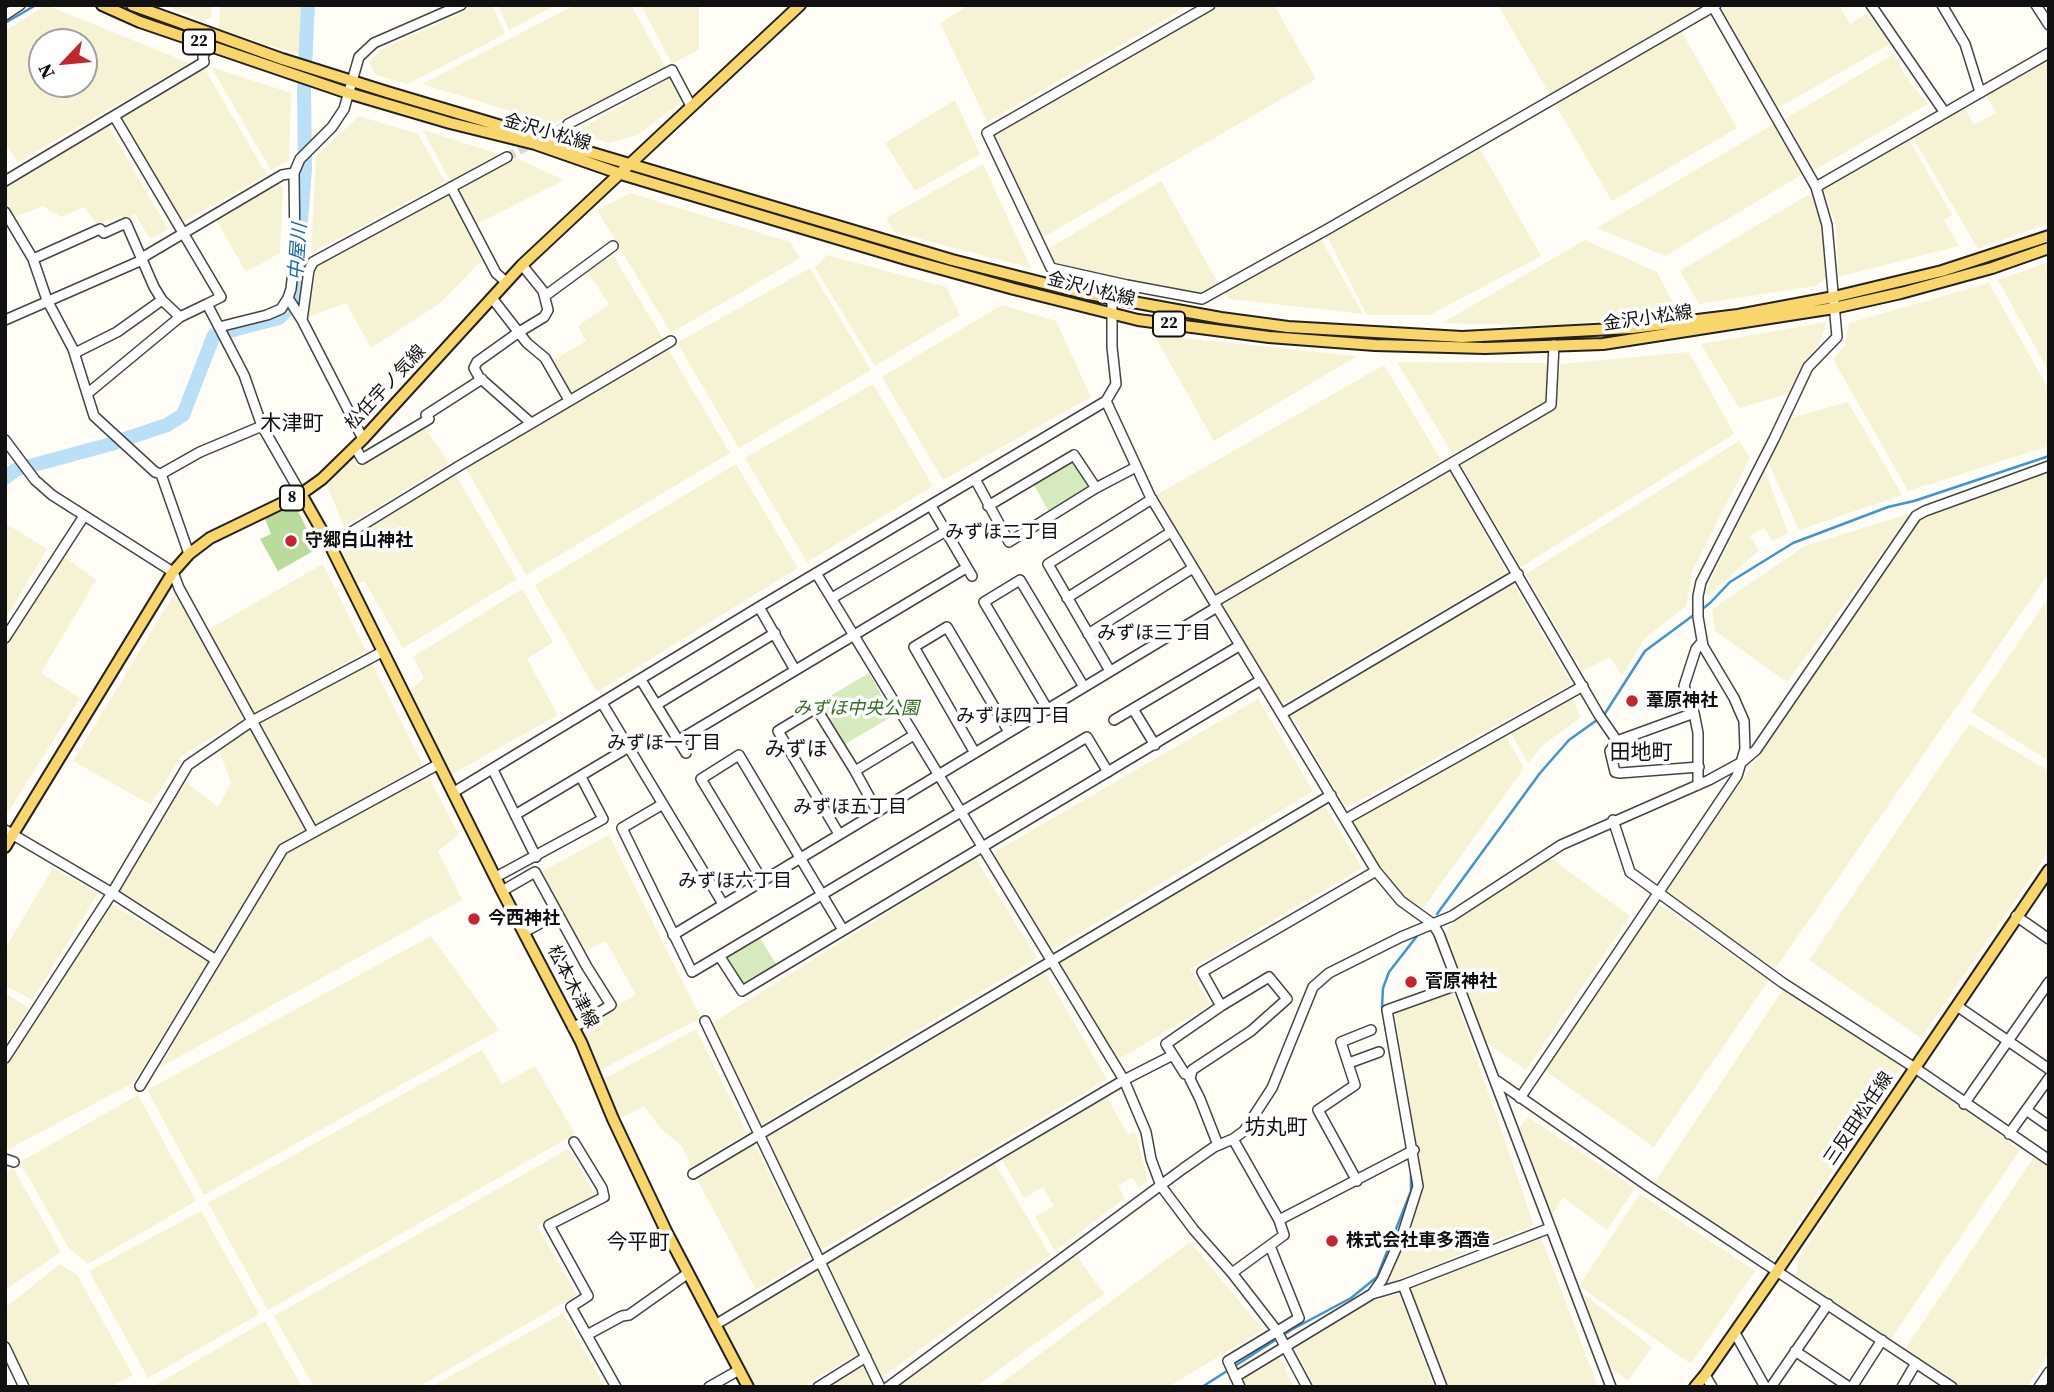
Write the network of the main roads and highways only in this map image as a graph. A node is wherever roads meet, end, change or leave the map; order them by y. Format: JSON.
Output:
{"nodes":[{"id":1,"x":102,"y":5,"type":"edge"},
{"id":2,"x":132,"y":5,"type":"edge"},
{"id":3,"x":800,"y":5,"type":"edge"},
{"id":4,"x":631,"y":164,"type":"junction"},
{"id":5,"x":621,"y":174,"type":"junction"},
{"id":6,"x":2049,"y":236,"type":"edge"},
{"id":7,"x":2049,"y":248,"type":"edge"},
{"id":8,"x":1834,"y":303,"type":"junction"},
{"id":9,"x":301,"y":494,"type":"junction"},
{"id":10,"x":9,"y":832,"type":"edge"},
{"id":11,"x":5,"y":847,"type":"edge"},
{"id":12,"x":2047,"y":875,"type":"edge"},
{"id":13,"x":748,"y":1387,"type":"edge"},
{"id":14,"x":1695,"y":1387,"type":"edge"}],
"edges":[{"from":1,"to":5,"type":"main road","name":"金沢小松線","number":"22"},
{"from":2,"to":4,"type":"main road","name":"金沢小松線","number":"22"},
{"from":3,"to":4,"type":"main road","name":"松任宇ノ気線"},
{"from":4,"to":5,"type":"main road","name":"松任宇ノ気線"},
{"from":4,"to":8,"type":"main road","name":"金沢小松線","number":"22"},
{"from":5,"to":8,"type":"main road","name":"金沢小松線","number":"22"},
{"from":5,"to":9,"type":"main road","name":"松任宇ノ気線","number":"8"},
{"from":6,"to":8,"type":"main road","name":"金沢小松線","number":"22"},
{"from":7,"to":8,"type":"main road","name":"金沢小松線","number":"22"},
{"from":9,"to":10,"type":"main road","name":"松任宇ノ気線","number":"8"},
{"from":9,"to":13,"type":"main road","name":"松本木津線"},
{"from":10,"to":11,"type":"main road","name":"松任宇ノ気線","number":"8"},
{"from":12,"to":14,"type":"main road","name":"三反田松任線"}]}
